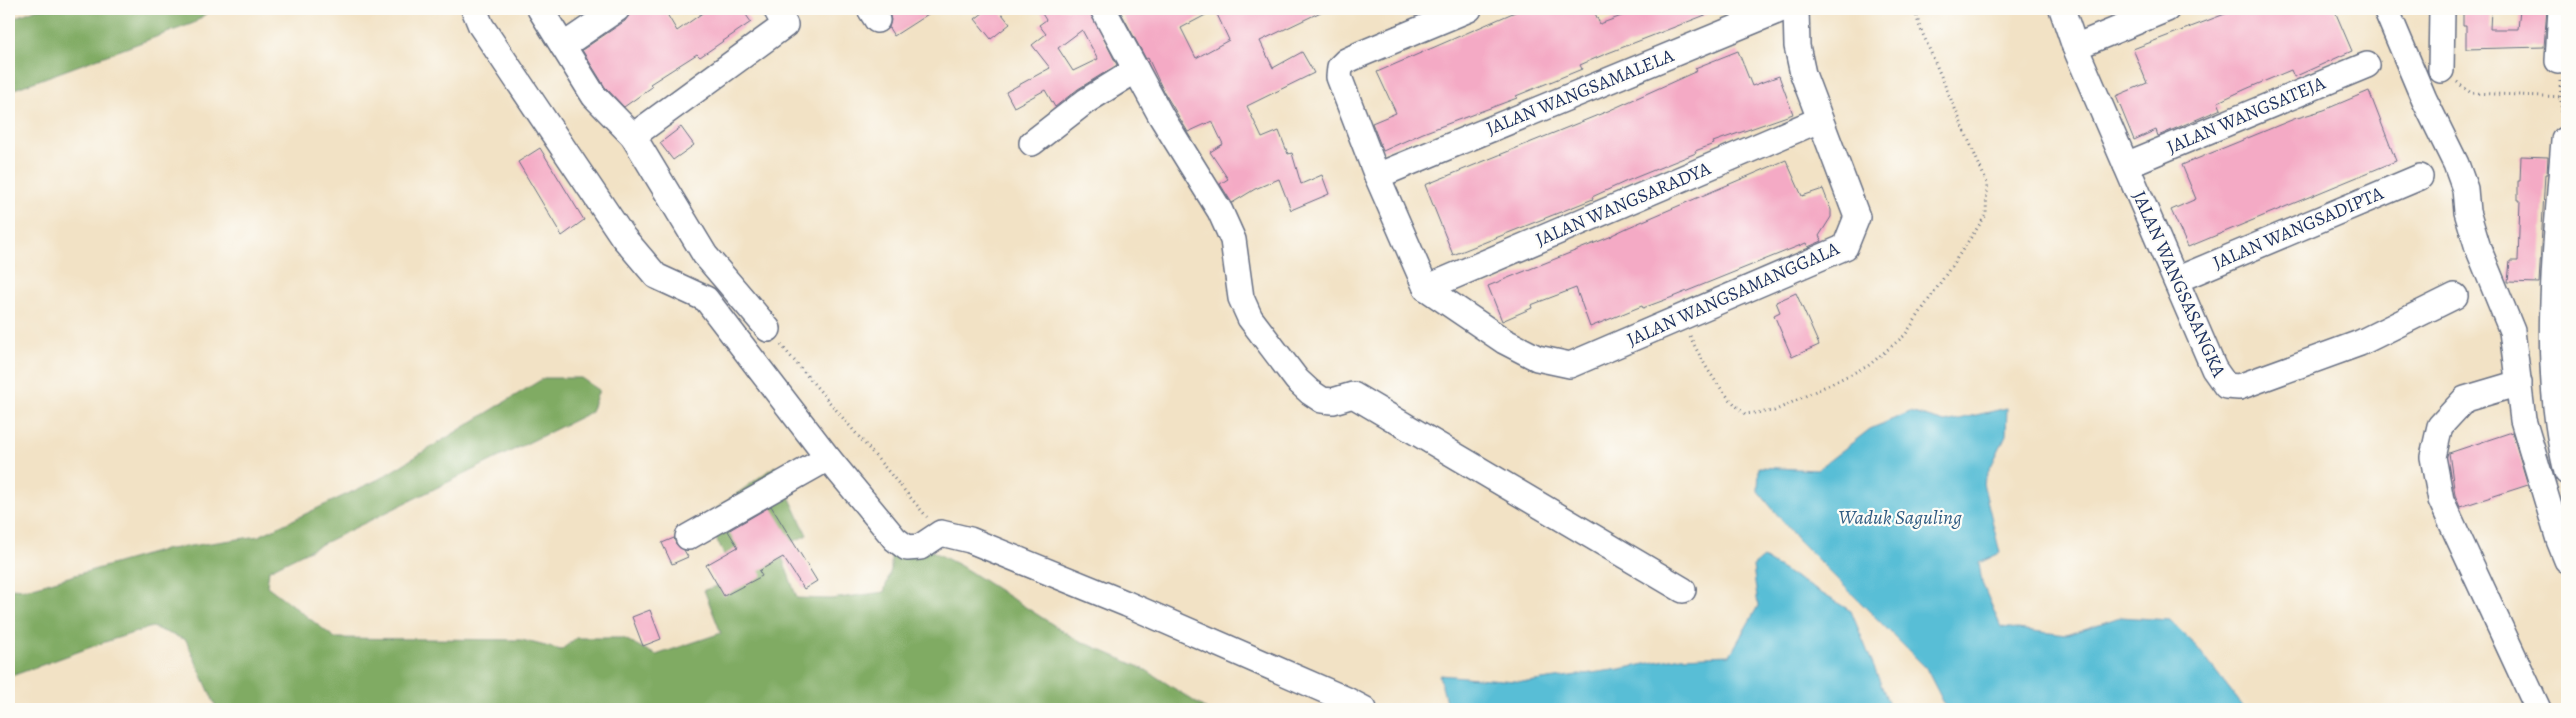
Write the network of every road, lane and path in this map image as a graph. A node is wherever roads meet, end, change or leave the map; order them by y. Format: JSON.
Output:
{"nodes":[{"id":1,"x":474,"y":9,"type":"edge"},
{"id":2,"x":540,"y":9,"type":"edge"},
{"id":3,"x":617,"y":9,"type":"edge"},
{"id":4,"x":776,"y":9,"type":"edge"},
{"id":5,"x":1103,"y":9,"type":"edge"},
{"id":6,"x":1469,"y":9,"type":"edge"},
{"id":7,"x":1782,"y":9,"type":"edge"},
{"id":8,"x":1796,"y":9,"type":"edge"},
{"id":9,"x":1915,"y":9,"type":"edge"},
{"id":10,"x":2062,"y":9,"type":"edge"},
{"id":11,"x":2167,"y":9,"type":"edge"},
{"id":12,"x":2386,"y":9,"type":"edge"},
{"id":13,"x":2442,"y":9,"type":"edge"},
{"id":14,"x":2561,"y":9,"type":"edge"},
{"id":15,"x":563,"y":46,"type":"junction"},
{"id":16,"x":2075,"y":47,"type":"junction"},
{"id":17,"x":2558,"y":61,"type":"joint"},
{"id":18,"x":2367,"y":65,"type":"dead end"},
{"id":19,"x":1136,"y":70,"type":"junction"},
{"id":20,"x":2442,"y":70,"type":"joint"},
{"id":21,"x":2560,"y":97,"type":"junction"},
{"id":22,"x":2567,"y":97,"type":"edge"},
{"id":23,"x":1819,"y":120,"type":"junction"},
{"id":24,"x":633,"y":136,"type":"junction"},
{"id":25,"x":2564,"y":140,"type":"joint"},
{"id":26,"x":1032,"y":144,"type":"dead end"},
{"id":27,"x":2126,"y":165,"type":"junction"},
{"id":28,"x":1377,"y":176,"type":"junction"},
{"id":29,"x":2420,"y":177,"type":"dead end"},
{"id":30,"x":2176,"y":280,"type":"junction"},
{"id":31,"x":1426,"y":288,"type":"junction"},
{"id":32,"x":2454,"y":296,"type":"dead end"},
{"id":33,"x":1682,"y":317,"type":"junction"},
{"id":34,"x":768,"y":329,"type":"joint"},
{"id":35,"x":2560,"y":373,"type":"edge"},
{"id":36,"x":2519,"y":383,"type":"junction"},
{"id":37,"x":828,"y":458,"type":"junction"},
{"id":38,"x":2567,"y":472,"type":"edge"},
{"id":39,"x":941,"y":533,"type":"junction"},
{"id":40,"x":688,"y":536,"type":"dead end"},
{"id":41,"x":2567,"y":560,"type":"edge"},
{"id":42,"x":1683,"y":590,"type":"dead end"},
{"id":43,"x":1364,"y":709,"type":"edge"},
{"id":44,"x":2538,"y":709,"type":"edge"}],
"edges":[{"from":1,"to":37,"type":"street"},
{"from":2,"to":15,"type":"street"},
{"from":3,"to":15,"type":"street"},
{"from":4,"to":24,"type":"street"},
{"from":5,"to":19,"type":"street"},
{"from":6,"to":28,"type":"street"},
{"from":7,"to":28,"type":"street","name":"JALAN WANGSAMALELA"},
{"from":8,"to":23,"type":"street","name":"JALAN WANGSAMANGGALA"},
{"from":9,"to":33,"type":"path"},
{"from":10,"to":16,"type":"street","name":"JALAN WANGSASANGKA"},
{"from":11,"to":16,"type":"street"},
{"from":12,"to":36,"type":"street"},
{"from":13,"to":20,"type":"street"},
{"from":14,"to":17,"type":"street"},
{"from":15,"to":24,"type":"street"},
{"from":16,"to":27,"type":"street","name":"JALAN WANGSASANGKA"},
{"from":17,"to":21,"type":"path"},
{"from":18,"to":27,"type":"street","name":"JALAN WANGSATEJA"},
{"from":19,"to":26,"type":"street"},
{"from":19,"to":42,"type":"street"},
{"from":20,"to":21,"type":"path"},
{"from":21,"to":22,"type":"path"},
{"from":21,"to":25,"type":"path"},
{"from":23,"to":31,"type":"street","name":"JALAN WANGSARADYA"},
{"from":23,"to":33,"type":"street","name":"JALAN WANGSAMANGGALA"},
{"from":24,"to":34,"type":"street"},
{"from":25,"to":35,"type":"street"},
{"from":27,"to":30,"type":"street","name":"JALAN WANGSASANGKA"},
{"from":28,"to":31,"type":"street"},
{"from":29,"to":30,"type":"street","name":"JALAN WANGSADIPTA"},
{"from":30,"to":32,"type":"street","name":"JALAN WANGSASANGKA"},
{"from":31,"to":33,"type":"street","name":"JALAN WANGSAMANGGALA"},
{"from":34,"to":39,"type":"path"},
{"from":35,"to":38,"type":"street"},
{"from":36,"to":41,"type":"street"},
{"from":36,"to":44,"type":"street"},
{"from":37,"to":39,"type":"street"},
{"from":37,"to":40,"type":"street"},
{"from":39,"to":43,"type":"street"}]}
